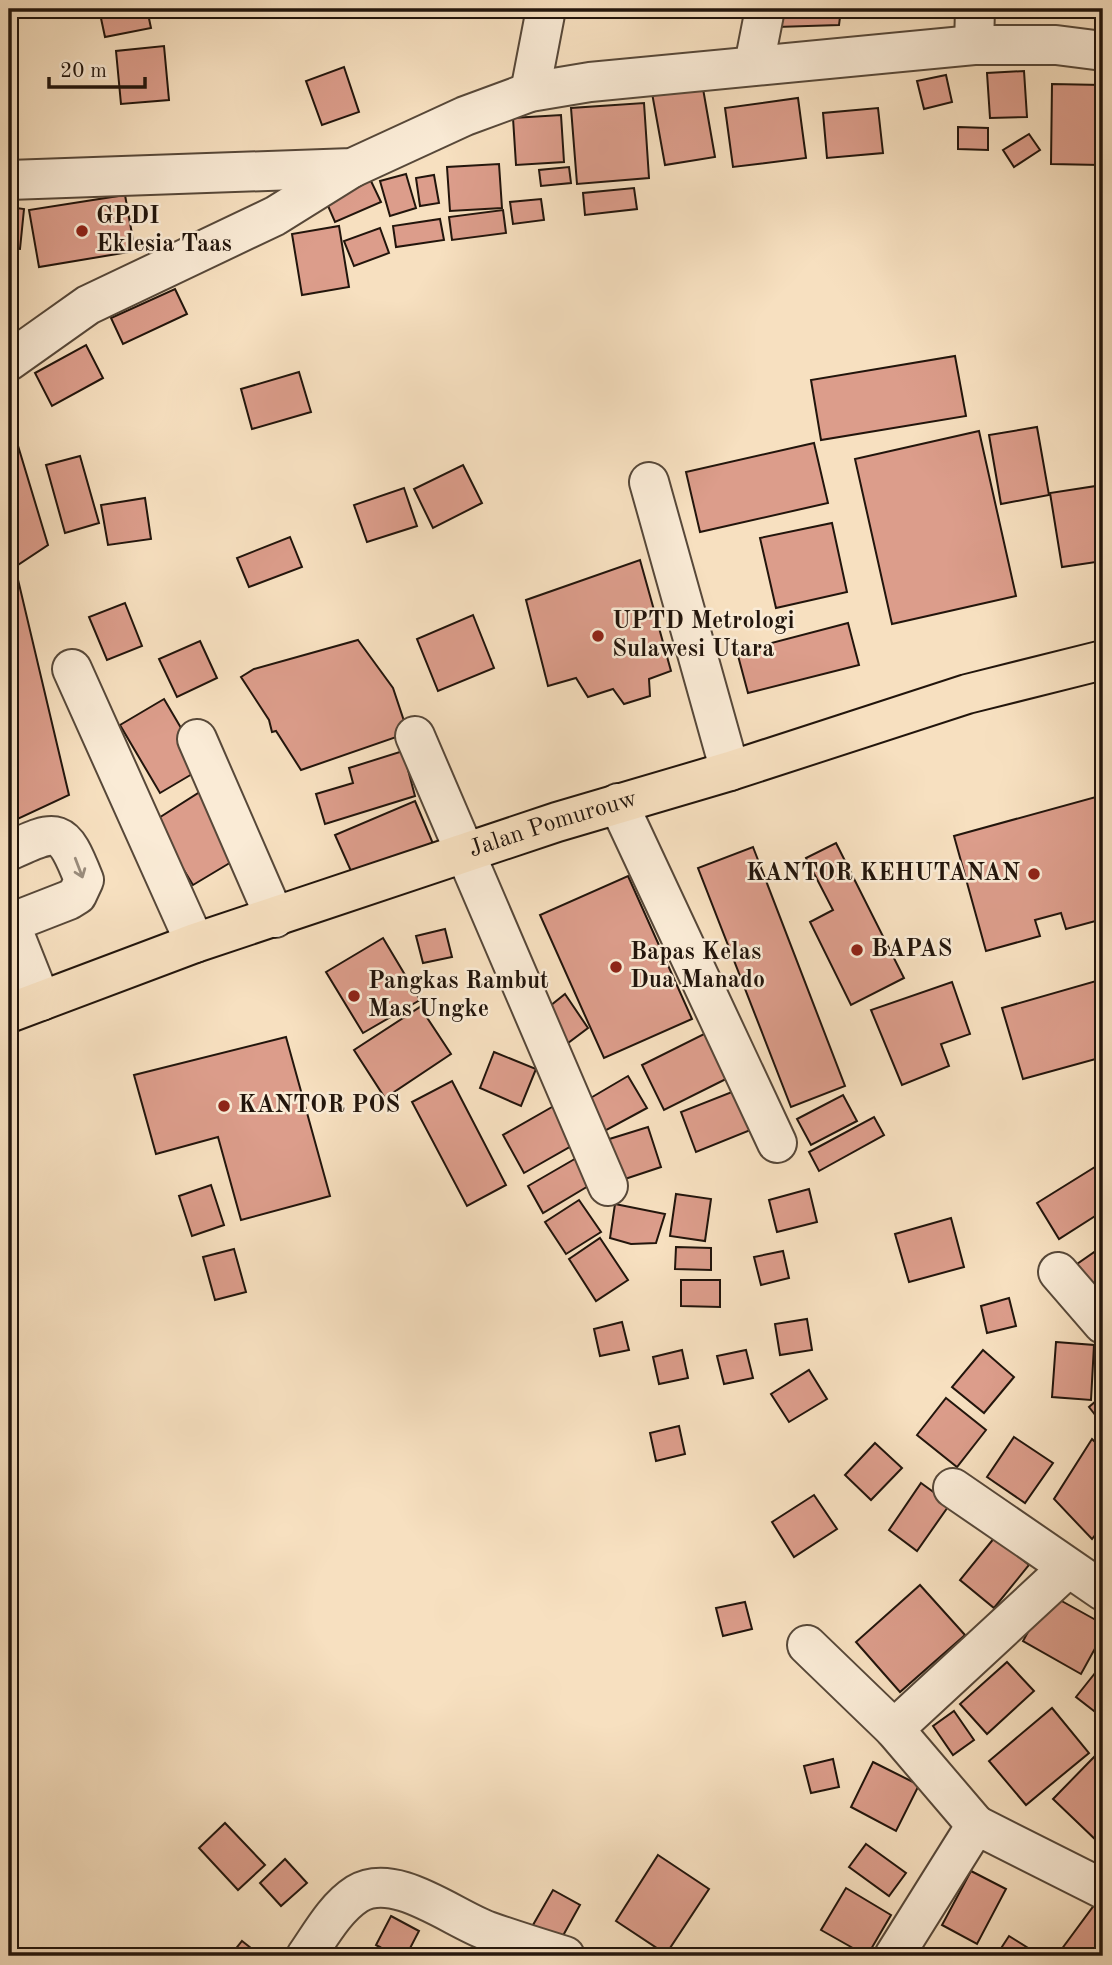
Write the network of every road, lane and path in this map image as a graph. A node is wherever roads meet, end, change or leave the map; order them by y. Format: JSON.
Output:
{"nodes":[{"id":1,"x":546,"y":9,"type":"edge"},
{"id":2,"x":765,"y":9,"type":"edge"},
{"id":3,"x":974,"y":27,"type":"edge"},
{"id":4,"x":1103,"y":51,"type":"edge"},
{"id":5,"x":754,"y":65,"type":"junction"},
{"id":6,"x":530,"y":92,"type":"junction"},
{"id":7,"x":352,"y":168,"type":"junction"},
{"id":8,"x":9,"y":180,"type":"edge"},
{"id":9,"x":9,"y":361,"type":"edge"},
{"id":10,"x":649,"y":482,"type":"dead end"},
{"id":11,"x":1103,"y":660,"type":"edge"},
{"id":12,"x":72,"y":669,"type":"dead end"},
{"id":13,"x":415,"y":736,"type":"dead end"},
{"id":14,"x":197,"y":739,"type":"dead end"},
{"id":15,"x":730,"y":771,"type":"junction"},
{"id":16,"x":618,"y":803,"type":"junction"},
{"id":17,"x":9,"y":851,"type":"edge"},
{"id":18,"x":468,"y":852,"type":"junction"},
{"id":19,"x":275,"y":918,"type":"junction"},
{"id":20,"x":10,"y":923,"type":"edge"},
{"id":21,"x":195,"y":943,"type":"junction"},
{"id":22,"x":25,"y":1007,"type":"edge"},
{"id":23,"x":777,"y":1143,"type":"dead end"},
{"id":24,"x":608,"y":1186,"type":"dead end"},
{"id":25,"x":1058,"y":1272,"type":"dead end"},
{"id":26,"x":1103,"y":1324,"type":"edge"},
{"id":27,"x":953,"y":1488,"type":"dead end"},
{"id":28,"x":1068,"y":1568,"type":"junction"},
{"id":29,"x":1103,"y":1591,"type":"edge"},
{"id":30,"x":807,"y":1645,"type":"dead end"},
{"id":31,"x":894,"y":1729,"type":"junction"},
{"id":32,"x":976,"y":1825,"type":"junction"},
{"id":33,"x":1103,"y":1889,"type":"edge"},
{"id":34,"x":306,"y":1956,"type":"edge"},
{"id":35,"x":565,"y":1956,"type":"edge"},
{"id":36,"x":894,"y":1956,"type":"edge"}],
"edges":[{"from":1,"to":6,"type":"street"},
{"from":2,"to":5,"type":"street"},
{"from":3,"to":4,"type":"street"},
{"from":3,"to":5,"type":"street"},
{"from":5,"to":6,"type":"street"},
{"from":6,"to":7,"type":"street"},
{"from":7,"to":8,"type":"street"},
{"from":7,"to":9,"type":"street"},
{"from":10,"to":15,"type":"street"},
{"from":11,"to":15,"type":"main road","name":"Jalan Pomurouw"},
{"from":12,"to":21,"type":"street"},
{"from":13,"to":18,"type":"street"},
{"from":14,"to":19,"type":"street"},
{"from":15,"to":16,"type":"main road","name":"Jalan Pomurouw"},
{"from":16,"to":18,"type":"main road","name":"Jalan Pomurouw"},
{"from":16,"to":23,"type":"street"},
{"from":17,"to":20,"type":"street","one_way":true},
{"from":18,"to":19,"type":"main road","name":"Jalan Pomurouw"},
{"from":18,"to":24,"type":"street"},
{"from":19,"to":21,"type":"main road","name":"Jalan Pomurouw"},
{"from":20,"to":22,"type":"street"},
{"from":21,"to":22,"type":"main road","name":"Jalan Pomurouw"},
{"from":25,"to":26,"type":"street"},
{"from":27,"to":28,"type":"street"},
{"from":28,"to":29,"type":"street"},
{"from":28,"to":31,"type":"street"},
{"from":30,"to":31,"type":"street"},
{"from":31,"to":32,"type":"street"},
{"from":32,"to":33,"type":"street"},
{"from":32,"to":36,"type":"street"},
{"from":34,"to":35,"type":"street"}]}
